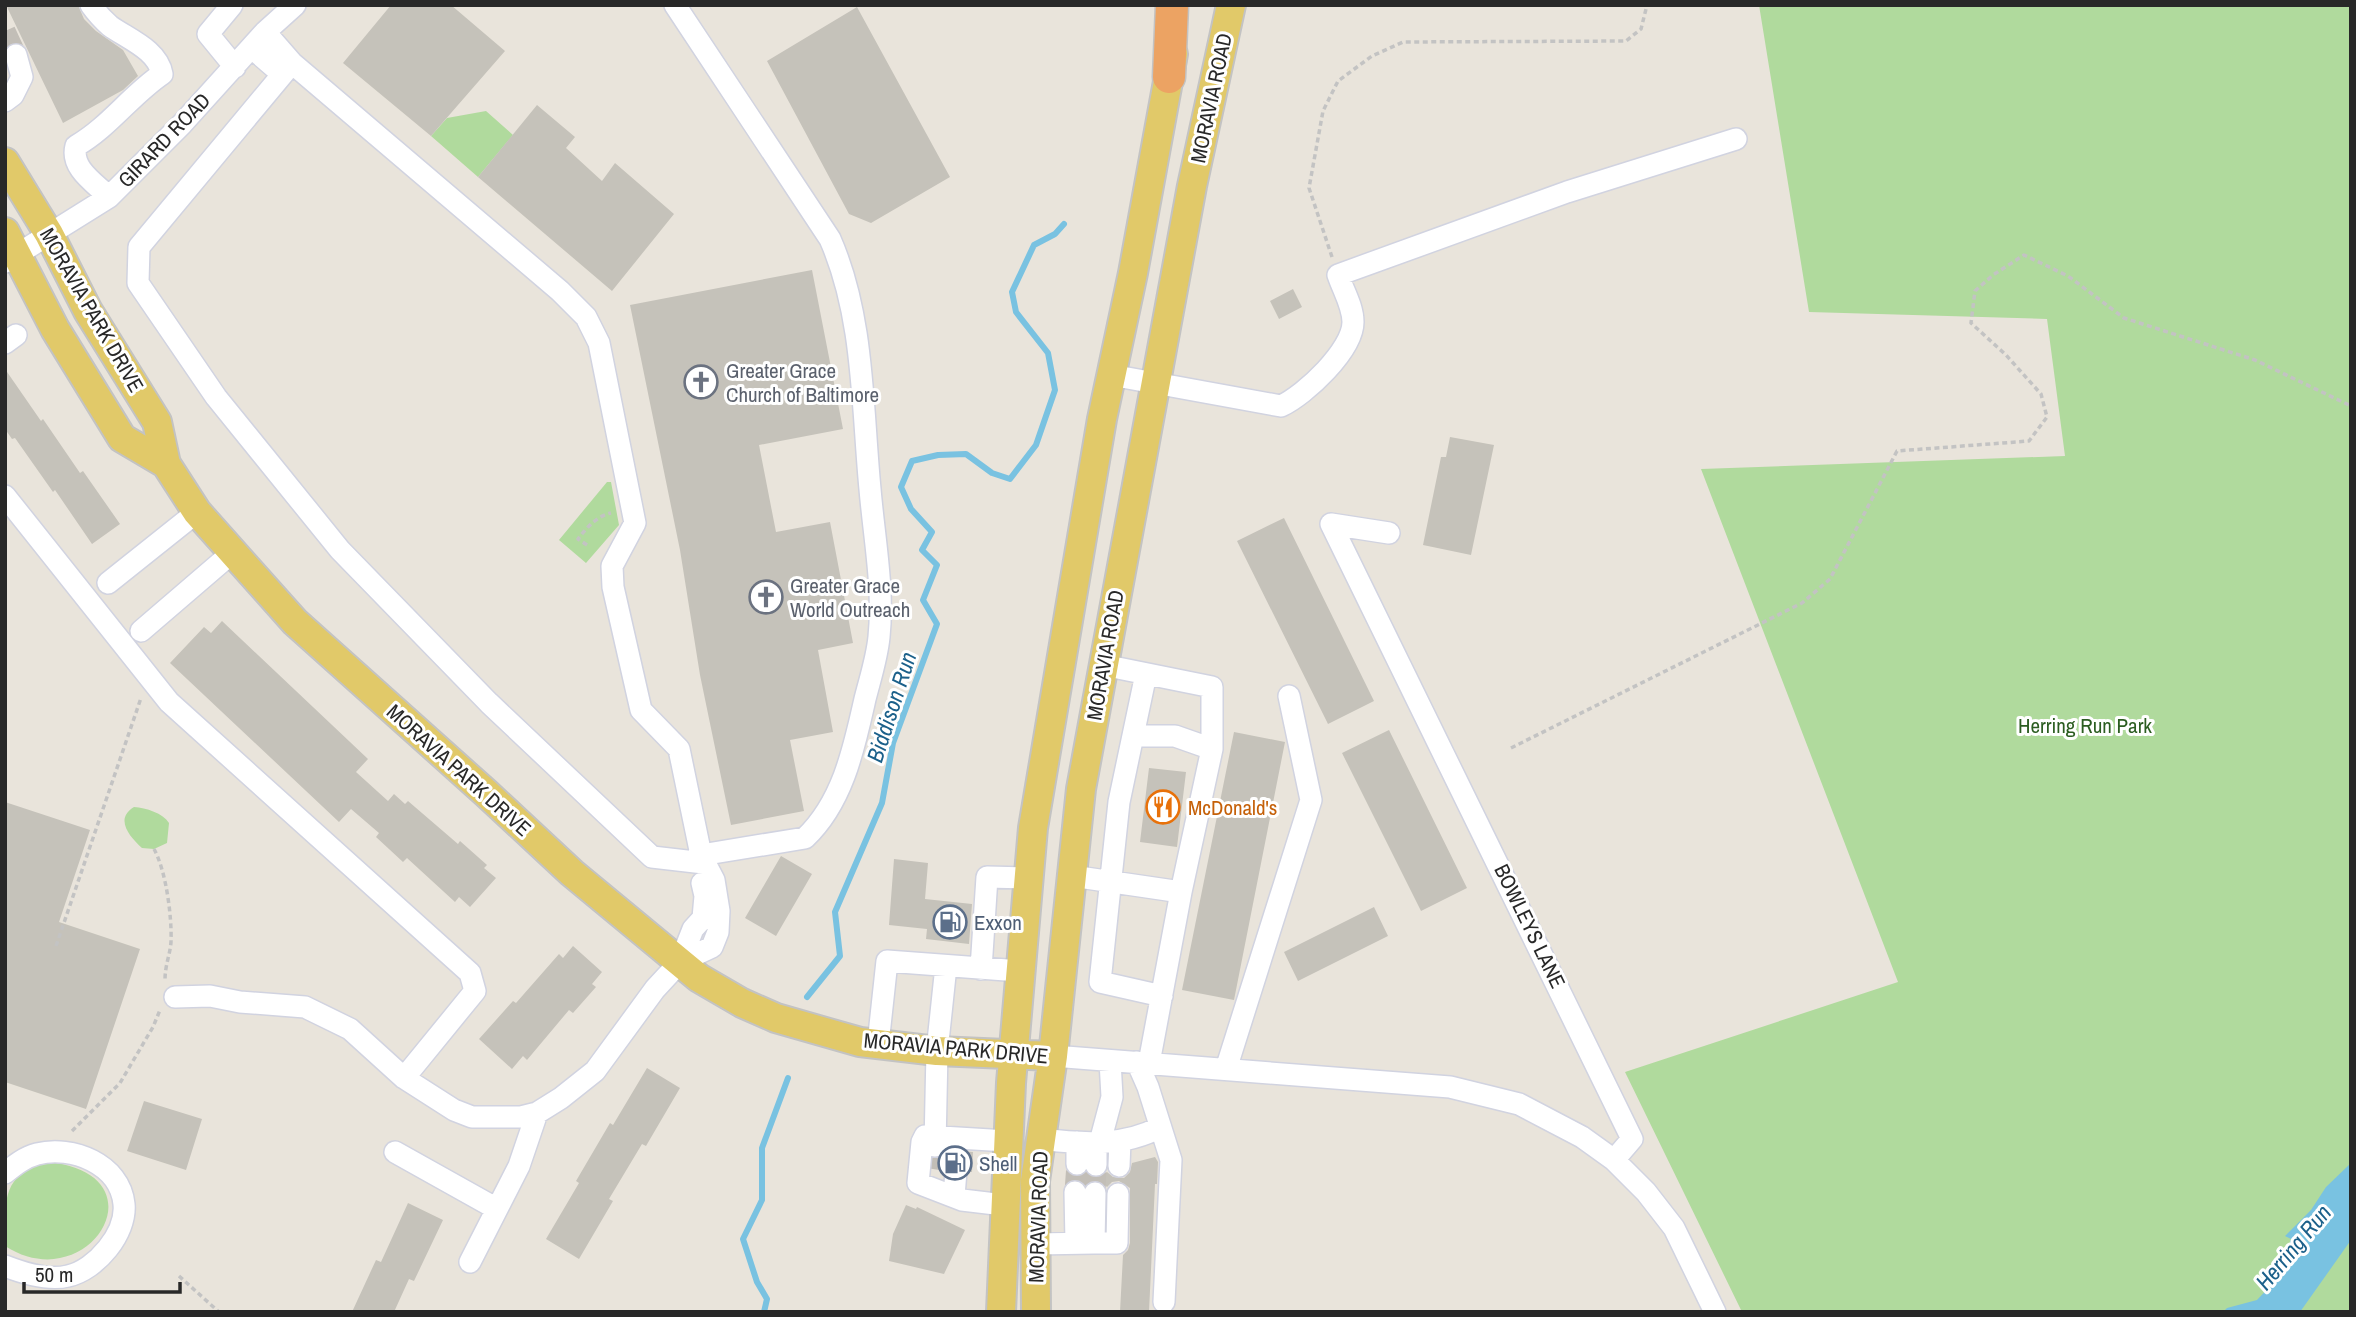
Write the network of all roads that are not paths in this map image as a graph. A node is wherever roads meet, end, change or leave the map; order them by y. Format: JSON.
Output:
{"nodes":[{"id":1,"x":91,"y":5,"type":"edge"},
{"id":2,"x":232,"y":5,"type":"edge"},
{"id":3,"x":295,"y":5,"type":"edge"},
{"id":4,"x":676,"y":5,"type":"edge"},
{"id":5,"x":1172,"y":5,"type":"edge"},
{"id":6,"x":1182,"y":5,"type":"edge"},
{"id":7,"x":1231,"y":5,"type":"edge"},
{"id":8,"x":259,"y":40,"type":"junction"},
{"id":9,"x":16,"y":55,"type":"tunnel mouth"},
{"id":10,"x":235,"y":66,"type":"junction"},
{"id":11,"x":287,"y":69,"type":"junction"},
{"id":12,"x":1169,"y":77,"type":"junction"},
{"id":13,"x":5,"y":101,"type":"edge"},
{"id":14,"x":1736,"y":139,"type":"dead end"},
{"id":15,"x":5,"y":162,"type":"edge"},
{"id":16,"x":109,"y":197,"type":"junction"},
{"id":17,"x":49,"y":234,"type":"junction"},
{"id":18,"x":9,"y":249,"type":"edge"},
{"id":19,"x":1111,"y":375,"type":"junction"},
{"id":20,"x":1155,"y":383,"type":"junction"},
{"id":21,"x":166,"y":464,"type":"junction"},
{"id":22,"x":5,"y":496,"type":"edge"},
{"id":23,"x":197,"y":512,"type":"junction"},
{"id":24,"x":1389,"y":533,"type":"dead end"},
{"id":25,"x":233,"y":552,"type":"junction"},
{"id":26,"x":108,"y":583,"type":"dead end"},
{"id":27,"x":141,"y":631,"type":"dead end"},
{"id":28,"x":1104,"y":665,"type":"junction"},
{"id":29,"x":1146,"y":674,"type":"junction"},
{"id":30,"x":1289,"y":696,"type":"dead end"},
{"id":31,"x":1134,"y":736,"type":"junction"},
{"id":32,"x":1212,"y":748,"type":"junction"},
{"id":33,"x":702,"y":859,"type":"junction"},
{"id":34,"x":1072,"y":876,"type":"junction"},
{"id":35,"x":1028,"y":878,"type":"junction"},
{"id":36,"x":1111,"y":882,"type":"junction"},
{"id":37,"x":1181,"y":892,"type":"junction"},
{"id":38,"x":680,"y":962,"type":"junction"},
{"id":39,"x":946,"y":966,"type":"junction"},
{"id":40,"x":981,"y":968,"type":"junction"},
{"id":41,"x":1020,"y":971,"type":"junction"},
{"id":42,"x":1162,"y":996,"type":"junction"},
{"id":43,"x":171,"y":997,"type":"road end"},
{"id":44,"x":878,"y":1044,"type":"junction"},
{"id":45,"x":937,"y":1051,"type":"junction"},
{"id":46,"x":1013,"y":1054,"type":"junction"},
{"id":47,"x":1053,"y":1056,"type":"junction"},
{"id":48,"x":1110,"y":1060,"type":"junction"},
{"id":49,"x":1143,"y":1063,"type":"junction"},
{"id":50,"x":1226,"y":1069,"type":"junction"},
{"id":51,"x":404,"y":1078,"type":"junction"},
{"id":52,"x":537,"y":1112,"type":"junction"},
{"id":53,"x":1160,"y":1127,"type":"junction"},
{"id":54,"x":1041,"y":1139,"type":"junction"},
{"id":55,"x":935,"y":1141,"type":"junction"},
{"id":56,"x":1007,"y":1141,"type":"junction"},
{"id":57,"x":1098,"y":1142,"type":"junction"},
{"id":58,"x":395,"y":1152,"type":"dead end"},
{"id":59,"x":1614,"y":1160,"type":"junction"},
{"id":60,"x":1086,"y":1165,"type":"tunnel mouth"},
{"id":61,"x":1119,"y":1166,"type":"tunnel mouth"},
{"id":62,"x":956,"y":1171,"type":"tunnel mouth"},
{"id":63,"x":5,"y":1173,"type":"edge"},
{"id":64,"x":1085,"y":1192,"type":"tunnel mouth"},
{"id":65,"x":1118,"y":1194,"type":"tunnel mouth"},
{"id":66,"x":954,"y":1196,"type":"junction"},
{"id":67,"x":1004,"y":1205,"type":"junction"},
{"id":68,"x":497,"y":1209,"type":"junction"},
{"id":69,"x":1085,"y":1243,"type":"junction"},
{"id":70,"x":1036,"y":1244,"type":"junction"},
{"id":71,"x":470,"y":1262,"type":"dead end"},
{"id":72,"x":5,"y":1266,"type":"edge"},
{"id":73,"x":1164,"y":1302,"type":"dead end"},
{"id":74,"x":1001,"y":1312,"type":"edge"},
{"id":75,"x":1036,"y":1312,"type":"edge"},
{"id":76,"x":1715,"y":1312,"type":"edge"}],
"edges":[{"from":1,"to":16,"type":"street"},
{"from":2,"to":10,"type":"street"},
{"from":3,"to":8,"type":"street","name":"GIRARD ROAD"},
{"from":4,"to":33,"type":"street"},
{"from":5,"to":12,"type":"highway"},
{"from":6,"to":12,"type":"main road","name":"MORAVIA ROAD"},
{"from":7,"to":20,"type":"main road","name":"MORAVIA ROAD"},
{"from":8,"to":10,"type":"street","name":"GIRARD ROAD"},
{"from":8,"to":11,"type":"street"},
{"from":9,"to":13,"type":"street"},
{"from":10,"to":16,"type":"street","name":"GIRARD ROAD"},
{"from":11,"to":33,"type":"street"},
{"from":11,"to":33,"type":"street"},
{"from":12,"to":19,"type":"main road","name":"MORAVIA ROAD"},
{"from":14,"to":20,"type":"street"},
{"from":15,"to":17,"type":"main road","name":"MORAVIA PARK DRIVE"},
{"from":16,"to":17,"type":"street","name":"GIRARD ROAD"},
{"from":17,"to":18,"type":"street","name":"GIRARD ROAD"},
{"from":17,"to":21,"type":"main road","name":"MORAVIA PARK DRIVE"},
{"from":18,"to":21,"type":"main road","name":"MORAVIA PARK DRIVE"},
{"from":19,"to":20,"type":"street"},
{"from":19,"to":35,"type":"main road","name":"MORAVIA ROAD"},
{"from":20,"to":28,"type":"main road","name":"MORAVIA ROAD"},
{"from":21,"to":23,"type":"main road","name":"MORAVIA PARK DRIVE"},
{"from":22,"to":51,"type":"street"},
{"from":23,"to":25,"type":"main road","name":"MORAVIA PARK DRIVE"},
{"from":23,"to":26,"type":"street"},
{"from":24,"to":59,"type":"street","name":"BOWLEYS LANE"},
{"from":25,"to":27,"type":"street"},
{"from":25,"to":38,"type":"main road","name":"MORAVIA PARK DRIVE"},
{"from":28,"to":29,"type":"street"},
{"from":28,"to":34,"type":"main road","name":"MORAVIA ROAD"},
{"from":29,"to":31,"type":"street"},
{"from":29,"to":32,"type":"street"},
{"from":30,"to":50,"type":"street"},
{"from":31,"to":32,"type":"street"},
{"from":31,"to":36,"type":"street"},
{"from":32,"to":37,"type":"street"},
{"from":33,"to":38,"type":"street"},
{"from":34,"to":36,"type":"street"},
{"from":34,"to":47,"type":"main road","name":"MORAVIA ROAD"},
{"from":35,"to":40,"type":"street"},
{"from":35,"to":41,"type":"main road","name":"MORAVIA ROAD"},
{"from":36,"to":37,"type":"street"},
{"from":36,"to":42,"type":"street"},
{"from":37,"to":42,"type":"street"},
{"from":38,"to":44,"type":"main road","name":"MORAVIA PARK DRIVE"},
{"from":38,"to":52,"type":"street"},
{"from":39,"to":40,"type":"street"},
{"from":39,"to":44,"type":"street"},
{"from":39,"to":45,"type":"street"},
{"from":40,"to":41,"type":"street"},
{"from":41,"to":46,"type":"main road","name":"MORAVIA ROAD"},
{"from":42,"to":49,"type":"street"},
{"from":43,"to":51,"type":"street"},
{"from":44,"to":45,"type":"main road","name":"MORAVIA PARK DRIVE"},
{"from":45,"to":46,"type":"main road","name":"MORAVIA PARK DRIVE"},
{"from":45,"to":55,"type":"street"},
{"from":46,"to":47,"type":"main road","name":"MORAVIA PARK DRIVE"},
{"from":46,"to":56,"type":"main road","name":"MORAVIA ROAD"},
{"from":47,"to":48,"type":"street","name":"MORAVIA PARK DRIVE"},
{"from":47,"to":54,"type":"main road","name":"MORAVIA ROAD"},
{"from":48,"to":49,"type":"street","name":"MORAVIA PARK DRIVE"},
{"from":48,"to":57,"type":"street"},
{"from":49,"to":50,"type":"street","name":"MORAVIA PARK DRIVE"},
{"from":49,"to":53,"type":"street"},
{"from":50,"to":59,"type":"street","name":"MORAVIA PARK DRIVE"},
{"from":51,"to":52,"type":"street"},
{"from":52,"to":68,"type":"street"},
{"from":53,"to":57,"type":"street"},
{"from":53,"to":73,"type":"street"},
{"from":54,"to":57,"type":"street"},
{"from":54,"to":70,"type":"main road","name":"MORAVIA ROAD"},
{"from":55,"to":56,"type":"street"},
{"from":55,"to":66,"type":"street"},
{"from":56,"to":67,"type":"main road","name":"MORAVIA ROAD"},
{"from":57,"to":60,"type":"street"},
{"from":57,"to":61,"type":"street"},
{"from":58,"to":68,"type":"street"},
{"from":59,"to":76,"type":"street"},
{"from":62,"to":66,"type":"street"},
{"from":63,"to":72,"type":"street"},
{"from":64,"to":69,"type":"street"},
{"from":65,"to":69,"type":"street"},
{"from":66,"to":67,"type":"street"},
{"from":67,"to":74,"type":"main road","name":"MORAVIA ROAD"},
{"from":68,"to":71,"type":"street"},
{"from":69,"to":70,"type":"street"},
{"from":70,"to":75,"type":"main road","name":"MORAVIA ROAD"}]}
